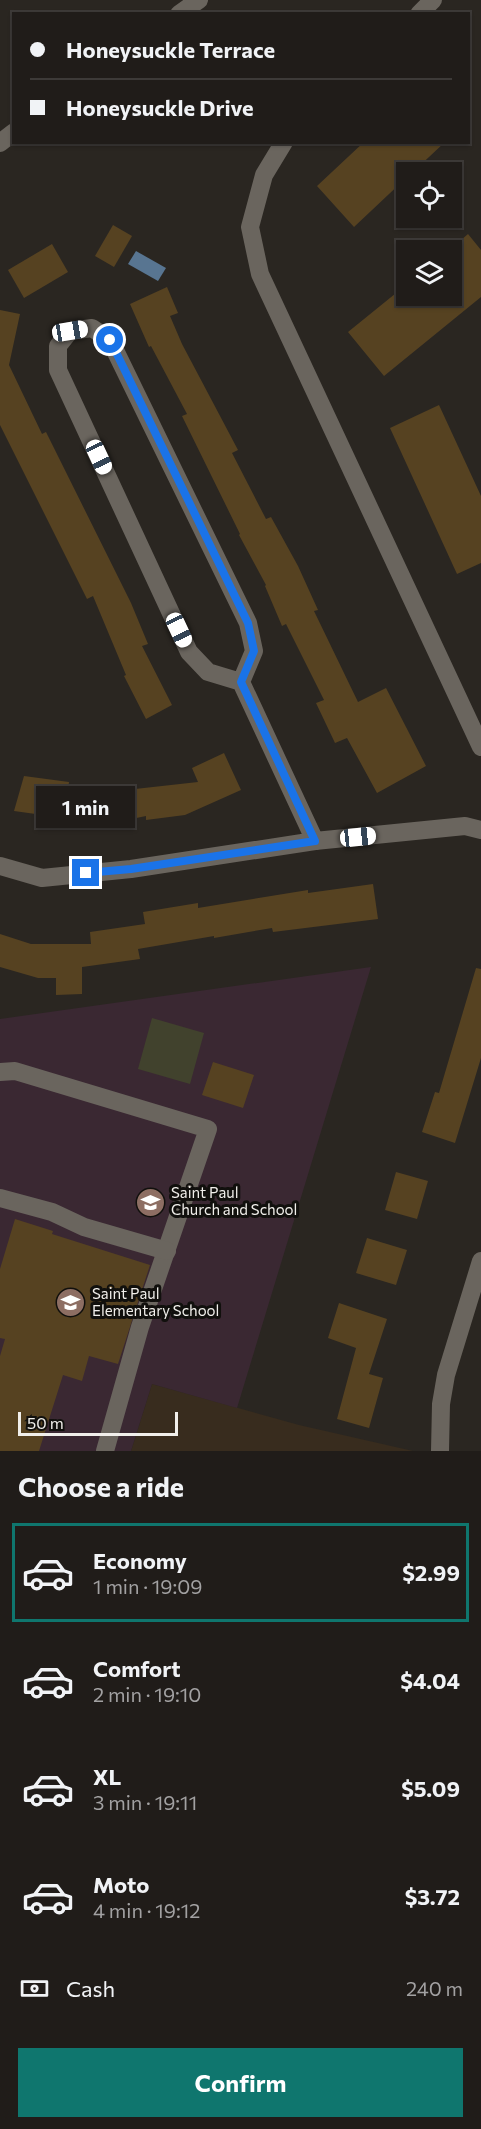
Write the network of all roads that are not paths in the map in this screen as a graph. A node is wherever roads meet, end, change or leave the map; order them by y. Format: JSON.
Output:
{"nodes":[{"id":1,"x":199,"y":0,"type":"edge"},
{"id":2,"x":433,"y":0,"type":"edge"},
{"id":3,"x":182,"y":12,"type":"edge"},
{"id":4,"x":421,"y":12,"type":"edge"},
{"id":5,"x":12,"y":134,"type":"edge"},
{"id":6,"x":0,"y":143,"type":"edge"},
{"id":7,"x":283,"y":144,"type":"edge"},
{"id":8,"x":241,"y":682,"type":"junction"},
{"id":9,"x":481,"y":747,"type":"edge"},
{"id":10,"x":481,"y":830,"type":"edge"},
{"id":11,"x":315,"y":841,"type":"junction"},
{"id":12,"x":0,"y":866,"type":"edge"},
{"id":13,"x":0,"y":1072,"type":"edge"},
{"id":14,"x":0,"y":1198,"type":"edge"},
{"id":15,"x":167,"y":1251,"type":"junction"},
{"id":16,"x":481,"y":1261,"type":"edge"},
{"id":17,"x":105,"y":1451,"type":"edge"},
{"id":18,"x":440,"y":1451,"type":"edge"}],
"edges":[{"from":1,"to":3,"type":"street"},
{"from":2,"to":4,"type":"street"},
{"from":5,"to":6,"type":"street"},
{"from":7,"to":9,"type":"street"},
{"from":8,"to":8,"type":"street"},
{"from":8,"to":11,"type":"street"},
{"from":10,"to":11,"type":"street"},
{"from":11,"to":12,"type":"street"},
{"from":13,"to":15,"type":"street"},
{"from":14,"to":15,"type":"street"},
{"from":15,"to":17,"type":"street"},
{"from":16,"to":18,"type":"street"}]}
